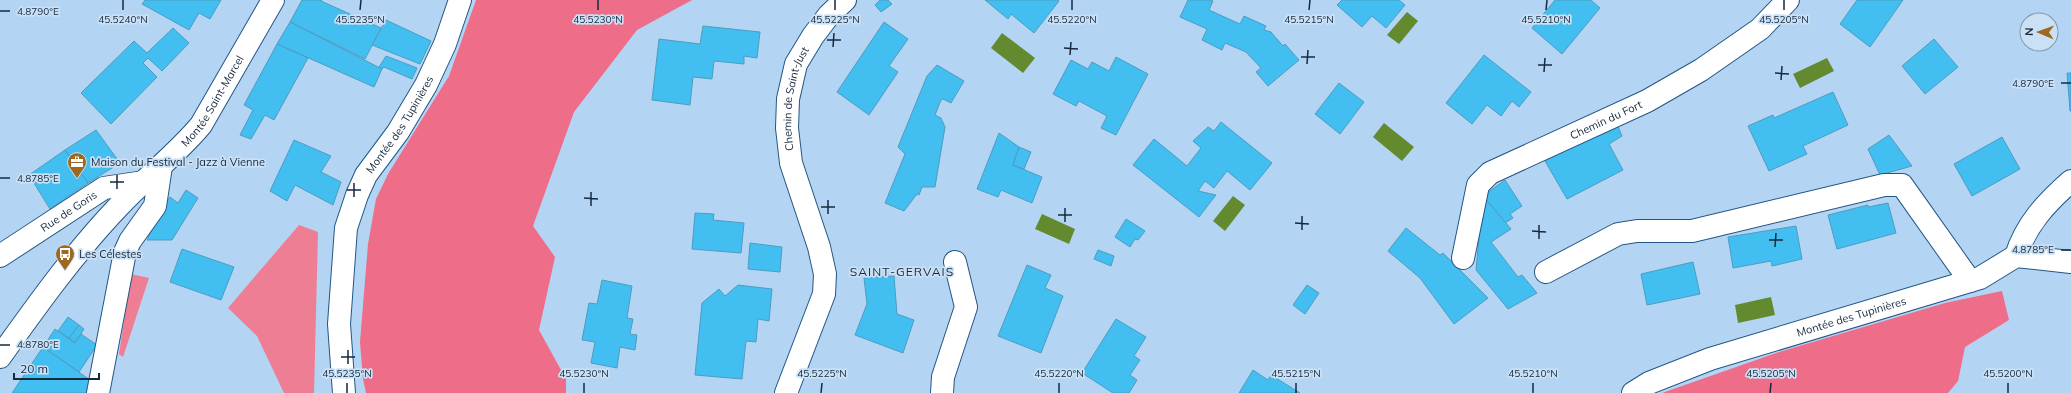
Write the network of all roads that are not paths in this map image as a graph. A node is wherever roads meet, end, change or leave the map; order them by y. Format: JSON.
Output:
{"nodes":[{"id":1,"x":273,"y":0,"type":"edge"},
{"id":2,"x":460,"y":0,"type":"edge"},
{"id":3,"x":845,"y":0,"type":"edge"},
{"id":4,"x":1788,"y":0,"type":"edge"},
{"id":5,"x":161,"y":166,"type":"junction"},
{"id":6,"x":2071,"y":181,"type":"edge"},
{"id":7,"x":144,"y":182,"type":"junction"},
{"id":8,"x":0,"y":256,"type":"edge"},
{"id":9,"x":2016,"y":256,"type":"junction"},
{"id":10,"x":1463,"y":258,"type":"dead end"},
{"id":11,"x":954,"y":262,"type":"dead end"},
{"id":12,"x":2071,"y":262,"type":"edge"},
{"id":13,"x":1546,"y":272,"type":"dead end"},
{"id":14,"x":1970,"y":281,"type":"junction"},
{"id":15,"x":0,"y":356,"type":"edge"},
{"id":16,"x":98,"y":393,"type":"edge"},
{"id":17,"x":344,"y":393,"type":"edge"},
{"id":18,"x":786,"y":393,"type":"edge"},
{"id":19,"x":942,"y":393,"type":"edge"},
{"id":20,"x":1633,"y":393,"type":"edge"}],
"edges":[{"from":1,"to":5,"type":"street","name":"Montée Saint-Marcel"},
{"from":2,"to":17,"type":"street","name":"Montée des Tupinières"},
{"from":3,"to":18,"type":"street","name":"Chemin de Saint-Just"},
{"from":4,"to":10,"type":"street","name":"Chemin du Fort"},
{"from":5,"to":7,"type":"street","name":"Montée Saint-Marcel"},
{"from":5,"to":16,"type":"street"},
{"from":6,"to":9,"type":"street"},
{"from":7,"to":8,"type":"street","name":"Rue de Goris"},
{"from":7,"to":15,"type":"street","name":"Montée Saint-Marcel"},
{"from":9,"to":12,"type":"street"},
{"from":9,"to":14,"type":"street","name":"Montée des Tupinières"},
{"from":11,"to":19,"type":"street"},
{"from":13,"to":14,"type":"street"},
{"from":14,"to":20,"type":"street","name":"Montée des Tupinières"}]}
